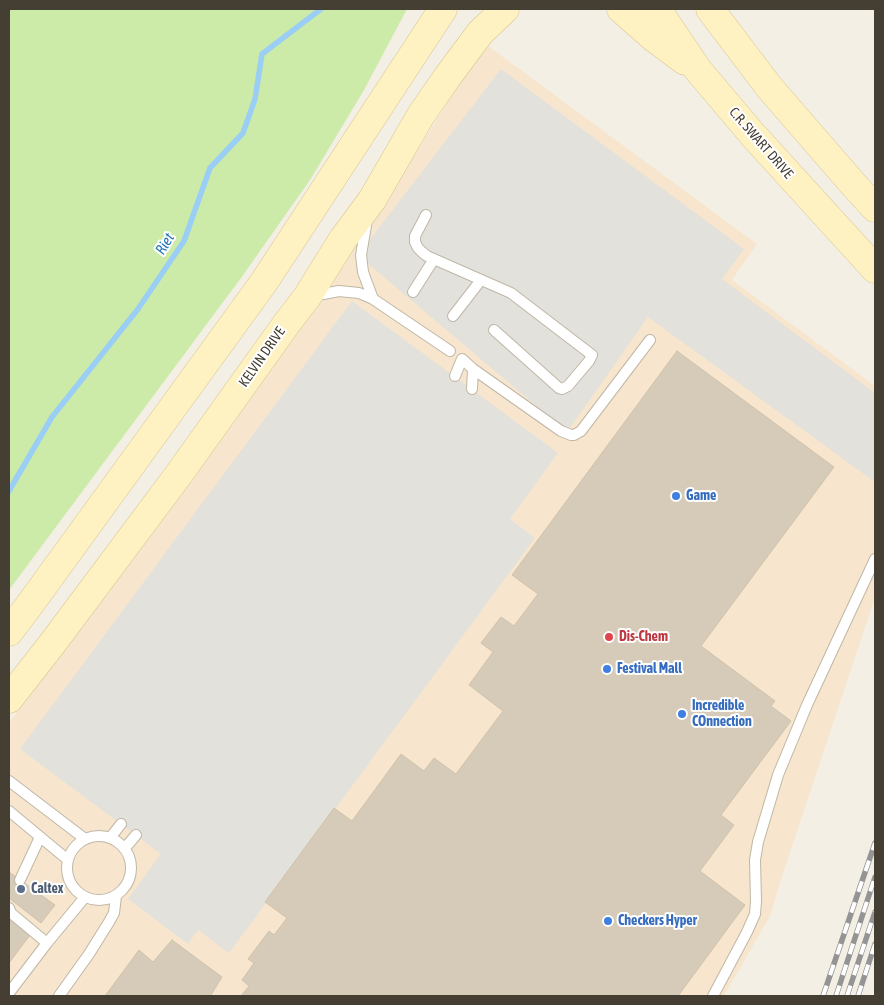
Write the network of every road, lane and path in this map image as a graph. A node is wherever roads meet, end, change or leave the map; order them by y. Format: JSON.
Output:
{"nodes":[{"id":1,"x":443,"y":9,"type":"edge"},
{"id":2,"x":621,"y":9,"type":"edge"},
{"id":3,"x":657,"y":9,"type":"edge"},
{"id":4,"x":710,"y":9,"type":"edge"},
{"id":5,"x":727,"y":9,"type":"edge"},
{"id":6,"x":505,"y":11,"type":"edge"},
{"id":7,"x":698,"y":70,"type":"junction"},
{"id":8,"x":769,"y":88,"type":"junction"},
{"id":9,"x":372,"y":200,"type":"junction"},
{"id":10,"x":875,"y":208,"type":"edge"},
{"id":11,"x":426,"y":215,"type":"dead end"},
{"id":12,"x":434,"y":260,"type":"junction"},
{"id":13,"x":875,"y":269,"type":"edge"},
{"id":14,"x":481,"y":280,"type":"junction"},
{"id":15,"x":413,"y":292,"type":"dead end"},
{"id":16,"x":307,"y":297,"type":"junction"},
{"id":17,"x":373,"y":300,"type":"junction"},
{"id":18,"x":453,"y":316,"type":"dead end"},
{"id":19,"x":494,"y":330,"type":"dead end"},
{"id":20,"x":650,"y":340,"type":"dead end"},
{"id":21,"x":450,"y":351,"type":"dead end"},
{"id":22,"x":473,"y":369,"type":"junction"},
{"id":23,"x":455,"y":376,"type":"dead end"},
{"id":24,"x":472,"y":389,"type":"dead end"},
{"id":25,"x":875,"y":559,"type":"edge"},
{"id":26,"x":9,"y":632,"type":"edge"},
{"id":27,"x":9,"y":700,"type":"edge"},
{"id":28,"x":9,"y":781,"type":"edge"},
{"id":29,"x":9,"y":811,"type":"edge"},
{"id":30,"x":121,"y":824,"type":"dead end"},
{"id":31,"x":136,"y":835,"type":"dead end"},
{"id":32,"x":40,"y":837,"type":"junction"},
{"id":33,"x":110,"y":838,"type":"junction"},
{"id":34,"x":85,"y":839,"type":"junction"},
{"id":35,"x":125,"y":848,"type":"junction"},
{"id":36,"x":68,"y":860,"type":"junction"},
{"id":37,"x":20,"y":880,"type":"dead end"},
{"id":38,"x":116,"y":896,"type":"junction"},
{"id":39,"x":85,"y":897,"type":"junction"},
{"id":40,"x":9,"y":908,"type":"edge"},
{"id":41,"x":47,"y":943,"type":"junction"},
{"id":42,"x":9,"y":993,"type":"edge"},
{"id":43,"x":59,"y":996,"type":"edge"},
{"id":44,"x":713,"y":996,"type":"edge"}],
"edges":[{"from":1,"to":26,"type":"street"},
{"from":2,"to":7,"type":"street"},
{"from":3,"to":7,"type":"street","name":"C.R. SWART DRIVE"},
{"from":4,"to":8,"type":"street"},
{"from":5,"to":8,"type":"street"},
{"from":6,"to":9,"type":"street","name":"KELVIN DRIVE"},
{"from":7,"to":13,"type":"street","name":"C.R. SWART DRIVE"},
{"from":8,"to":10,"type":"street"},
{"from":9,"to":16,"type":"street","name":"KELVIN DRIVE"},
{"from":9,"to":17,"type":"lane"},
{"from":11,"to":12,"type":"lane"},
{"from":12,"to":14,"type":"lane"},
{"from":12,"to":15,"type":"lane"},
{"from":14,"to":18,"type":"lane"},
{"from":14,"to":19,"type":"lane"},
{"from":16,"to":17,"type":"lane"},
{"from":16,"to":27,"type":"street","name":"KELVIN DRIVE"},
{"from":17,"to":21,"type":"lane"},
{"from":20,"to":22,"type":"lane"},
{"from":22,"to":23,"type":"lane"},
{"from":22,"to":24,"type":"lane"},
{"from":25,"to":44,"type":"lane"},
{"from":28,"to":34,"type":"lane"},
{"from":29,"to":32,"type":"lane"},
{"from":30,"to":33,"type":"lane"},
{"from":31,"to":35,"type":"lane"},
{"from":32,"to":36,"type":"lane"},
{"from":32,"to":37,"type":"lane"},
{"from":33,"to":34,"type":"lane"},
{"from":33,"to":35,"type":"lane"},
{"from":34,"to":36,"type":"lane"},
{"from":35,"to":38,"type":"lane"},
{"from":36,"to":39,"type":"lane"},
{"from":38,"to":39,"type":"lane"},
{"from":38,"to":43,"type":"lane"},
{"from":39,"to":41,"type":"lane"},
{"from":40,"to":41,"type":"lane"},
{"from":41,"to":42,"type":"lane"}]}
